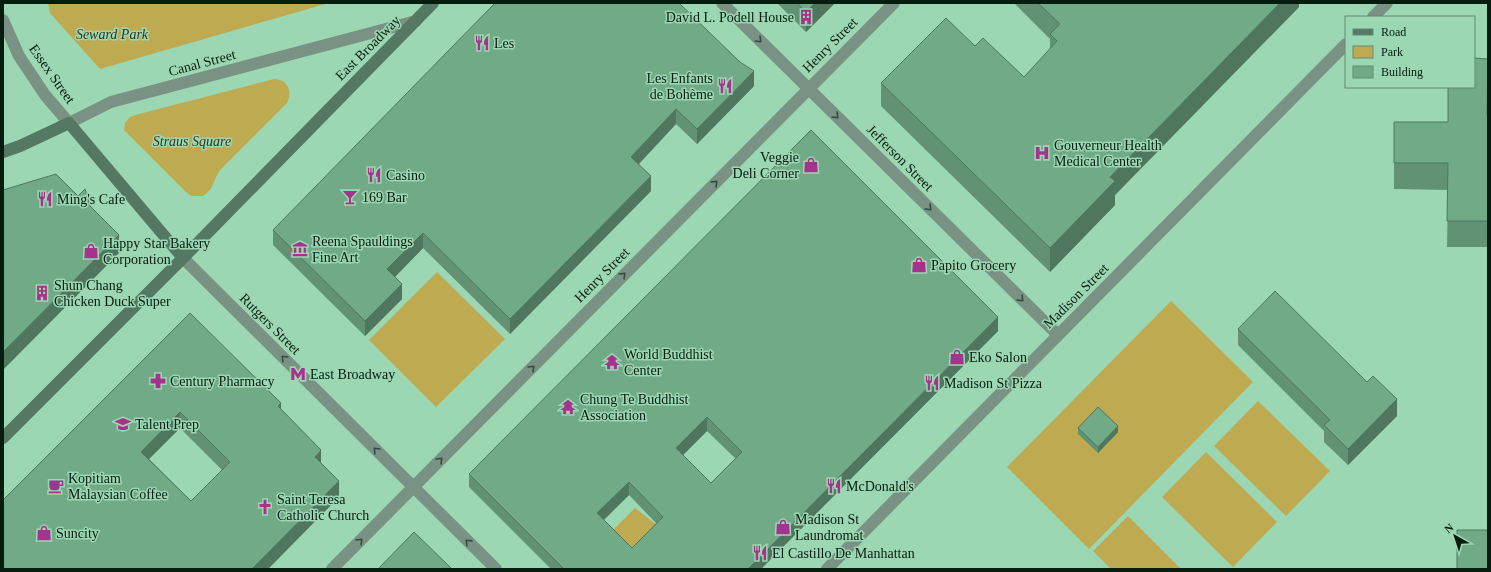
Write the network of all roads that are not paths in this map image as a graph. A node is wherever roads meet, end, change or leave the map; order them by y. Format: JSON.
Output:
{"nodes":[{"id":1,"x":434,"y":3,"type":"edge"},
{"id":2,"x":722,"y":3,"type":"edge"},
{"id":3,"x":894,"y":3,"type":"edge"},
{"id":4,"x":1387,"y":3,"type":"edge"},
{"id":5,"x":1374,"y":16,"type":"edge"},
{"id":6,"x":3,"y":20,"type":"edge"},
{"id":7,"x":416,"y":21,"type":"junction"},
{"id":8,"x":1345,"y":45,"type":"edge"},
{"id":9,"x":809,"y":89,"type":"junction"},
{"id":10,"x":69,"y":122,"type":"junction"},
{"id":11,"x":3,"y":152,"type":"edge"},
{"id":12,"x":183,"y":258,"type":"junction"},
{"id":13,"x":1058,"y":335,"type":"junction"},
{"id":14,"x":3,"y":438,"type":"edge"},
{"id":15,"x":413,"y":488,"type":"junction"},
{"id":16,"x":332,"y":569,"type":"edge"},
{"id":17,"x":496,"y":569,"type":"edge"},
{"id":18,"x":827,"y":569,"type":"edge"}],
"edges":[{"from":1,"to":7,"type":"main road","name":"East Broadway"},
{"from":2,"to":9,"type":"street","name":"Jefferson Street","one_way":true},
{"from":3,"to":9,"type":"street","name":"Henry Street"},
{"from":4,"to":5,"type":"street"},
{"from":6,"to":10,"type":"street","name":"Essex Street"},
{"from":7,"to":10,"type":"street","name":"Canal Street"},
{"from":7,"to":12,"type":"main road","name":"East Broadway"},
{"from":8,"to":13,"type":"street","name":"Madison Street"},
{"from":9,"to":13,"type":"street","name":"Jefferson Street","one_way":true},
{"from":15,"to":9,"type":"street","name":"Henry Street","one_way":true},
{"from":10,"to":11,"type":"main road","name":"Canal Street"},
{"from":10,"to":12,"type":"main road","name":"Rutgers Street"},
{"from":12,"to":14,"type":"main road","name":"East Broadway"},
{"from":15,"to":12,"type":"street","name":"Rutgers Street","one_way":true},
{"from":13,"to":18,"type":"street","name":"Madison Street"},
{"from":16,"to":15,"type":"street","name":"Henry Street","one_way":true},
{"from":17,"to":15,"type":"street","name":"Rutgers Street","one_way":true}]}
